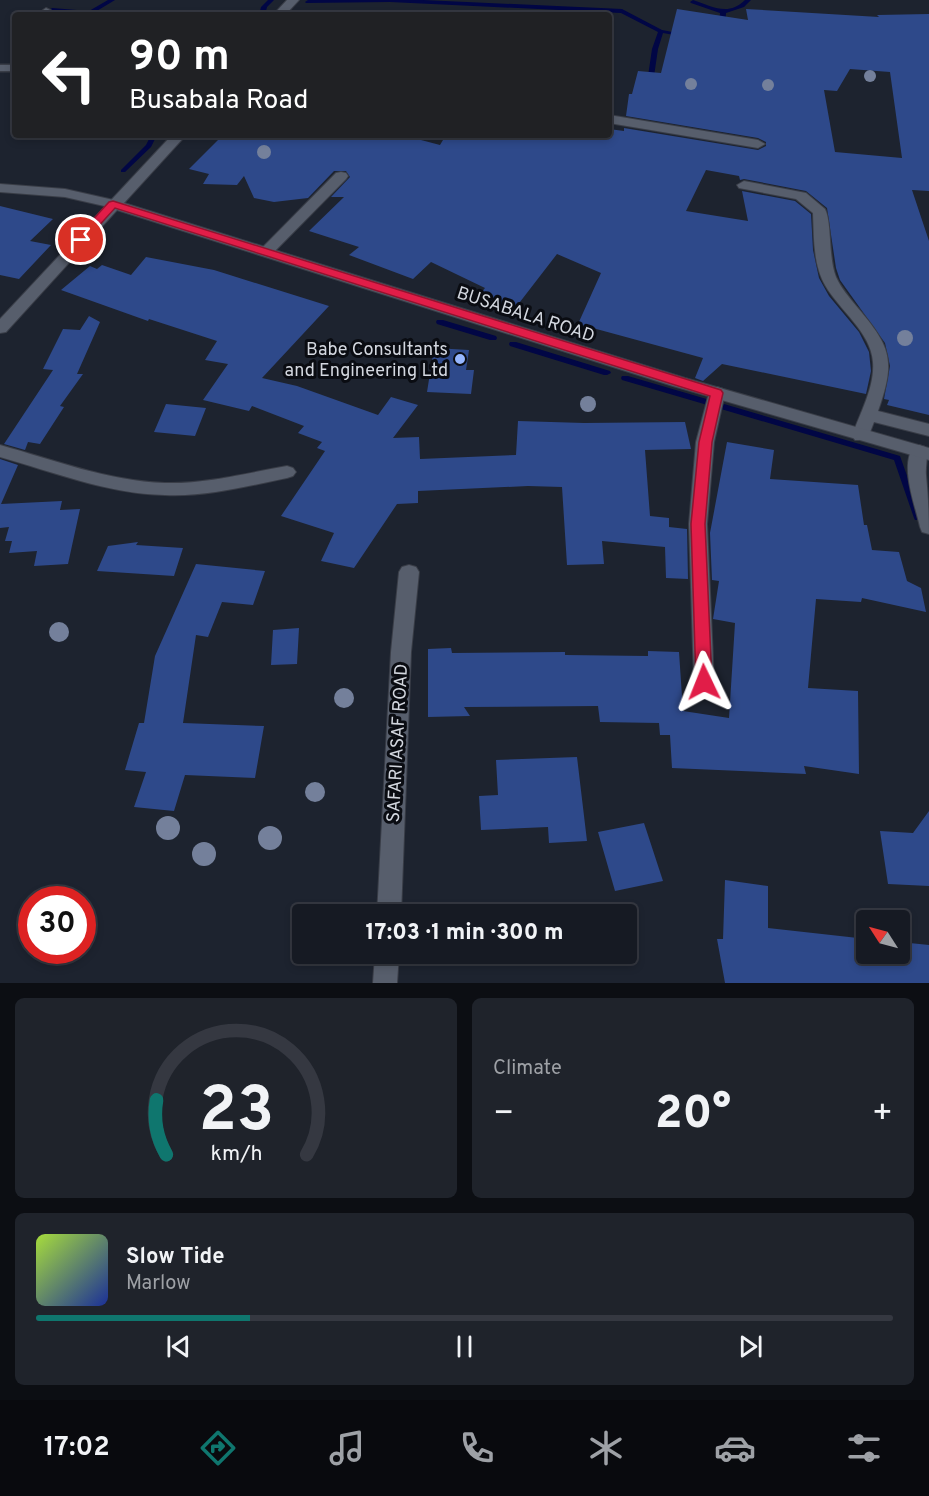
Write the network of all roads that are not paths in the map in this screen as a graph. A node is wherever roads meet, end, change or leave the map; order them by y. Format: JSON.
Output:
{"nodes":[{"id":1,"x":292,"y":0,"type":"edge"},
{"id":2,"x":282,"y":12,"type":"edge"},
{"id":3,"x":612,"y":120,"type":"edge"},
{"id":4,"x":176,"y":138,"type":"edge"},
{"id":5,"x":758,"y":144,"type":"dead end"},
{"id":6,"x":341,"y":176,"type":"dead end"},
{"id":7,"x":744,"y":185,"type":"dead end"},
{"id":8,"x":0,"y":188,"type":"edge"},
{"id":9,"x":113,"y":204,"type":"junction"},
{"id":10,"x":266,"y":252,"type":"junction"},
{"id":11,"x":0,"y":328,"type":"edge"},
{"id":12,"x":717,"y":393,"type":"junction"},
{"id":13,"x":867,"y":414,"type":"junction"},
{"id":14,"x":929,"y":430,"type":"edge"},
{"id":15,"x":861,"y":436,"type":"junction"},
{"id":16,"x":0,"y":451,"type":"edge"},
{"id":17,"x":924,"y":453,"type":"edge"},
{"id":18,"x":287,"y":472,"type":"dead end"},
{"id":19,"x":929,"y":527,"type":"edge"},
{"id":20,"x":409,"y":572,"type":"dead end"},
{"id":21,"x":704,"y":682,"type":"dead end"},
{"id":22,"x":390,"y":904,"type":"edge"},
{"id":23,"x":386,"y":964,"type":"edge"},
{"id":24,"x":385,"y":983,"type":"edge"}],
"edges":[{"from":1,"to":2,"type":"street"},
{"from":3,"to":5,"type":"street"},
{"from":4,"to":9,"type":"street"},
{"from":6,"to":10,"type":"street"},
{"from":7,"to":13,"type":"street"},
{"from":8,"to":9,"type":"street","name":"BUSABALA ROAD"},
{"from":9,"to":10,"type":"street","name":"BUSABALA ROAD"},
{"from":9,"to":11,"type":"street"},
{"from":10,"to":12,"type":"street","name":"BUSABALA ROAD"},
{"from":12,"to":15,"type":"street","name":"BUSABALA ROAD"},
{"from":12,"to":21,"type":"street"},
{"from":13,"to":14,"type":"street"},
{"from":13,"to":15,"type":"street"},
{"from":15,"to":17,"type":"street","name":"BUSABALA ROAD"},
{"from":16,"to":18,"type":"street"},
{"from":17,"to":19,"type":"street"},
{"from":20,"to":22,"type":"street","name":"SAFARI ASAF ROAD"},
{"from":23,"to":24,"type":"street"}]}
